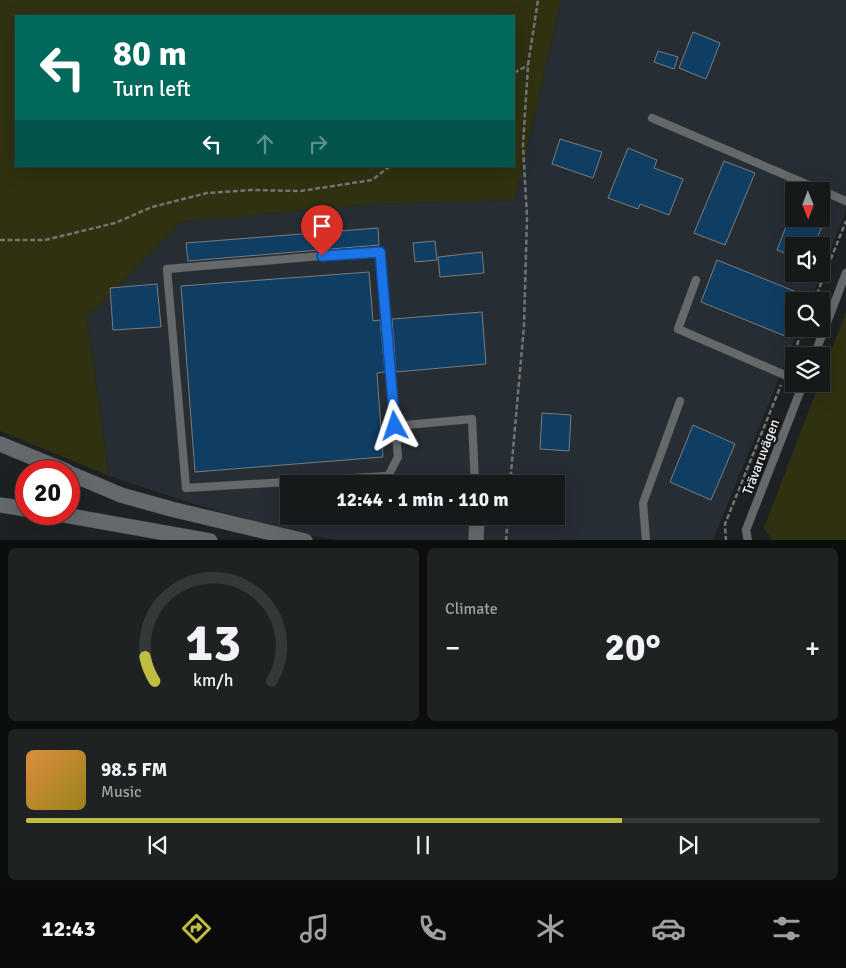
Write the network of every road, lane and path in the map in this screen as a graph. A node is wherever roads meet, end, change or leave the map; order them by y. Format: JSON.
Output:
{"nodes":[{"id":1,"x":538,"y":0,"type":"edge"},
{"id":2,"x":528,"y":65,"type":"junction"},
{"id":3,"x":515,"y":72,"type":"edge"},
{"id":4,"x":652,"y":118,"type":"dead end"},
{"id":5,"x":389,"y":167,"type":"edge"},
{"id":6,"x":846,"y":201,"type":"edge"},
{"id":7,"x":846,"y":221,"type":"edge"},
{"id":8,"x":0,"y":240,"type":"edge"},
{"id":9,"x":846,"y":273,"type":"edge"},
{"id":10,"x":696,"y":280,"type":"dead end"},
{"id":11,"x":818,"y":292,"type":"edge"},
{"id":12,"x":817,"y":347,"type":"edge"},
{"id":13,"x":785,"y":375,"type":"joint"},
{"id":14,"x":800,"y":392,"type":"edge"},
{"id":15,"x":680,"y":401,"type":"dead end"},
{"id":16,"x":395,"y":426,"type":"junction"},
{"id":17,"x":0,"y":444,"type":"edge"},
{"id":18,"x":38,"y":460,"type":"edge"},
{"id":19,"x":475,"y":475,"type":"edge"},
{"id":20,"x":511,"y":475,"type":"edge"},
{"id":21,"x":80,"y":478,"type":"edge"},
{"id":22,"x":0,"y":505,"type":"edge"},
{"id":23,"x":15,"y":507,"type":"edge"},
{"id":24,"x":80,"y":518,"type":"edge"},
{"id":25,"x":477,"y":525,"type":"edge"},
{"id":26,"x":507,"y":525,"type":"edge"},
{"id":27,"x":210,"y":540,"type":"edge"},
{"id":28,"x":305,"y":540,"type":"edge"},
{"id":29,"x":476,"y":540,"type":"edge"},
{"id":30,"x":506,"y":540,"type":"edge"},
{"id":31,"x":646,"y":540,"type":"edge"},
{"id":32,"x":726,"y":540,"type":"edge"},
{"id":33,"x":748,"y":540,"type":"edge"}],
"edges":[{"from":1,"to":2,"type":"path"},
{"from":2,"to":3,"type":"path"},
{"from":2,"to":20,"type":"path"},
{"from":4,"to":6,"type":"lane"},
{"from":5,"to":8,"type":"path"},
{"from":7,"to":11,"type":"path"},
{"from":9,"to":12,"type":"lane"},
{"from":10,"to":13,"type":"lane"},
{"from":13,"to":32,"type":"path"},
{"from":14,"to":33,"type":"lane","name":"Trävaruvägen"},
{"from":15,"to":31,"type":"lane"},
{"from":16,"to":16,"type":"lane"},
{"from":16,"to":19,"type":"lane"},
{"from":17,"to":18,"type":"street"},
{"from":21,"to":28,"type":"street"},
{"from":22,"to":23,"type":"street"},
{"from":24,"to":27,"type":"street"},
{"from":25,"to":29,"type":"street"},
{"from":26,"to":30,"type":"path"}]}
